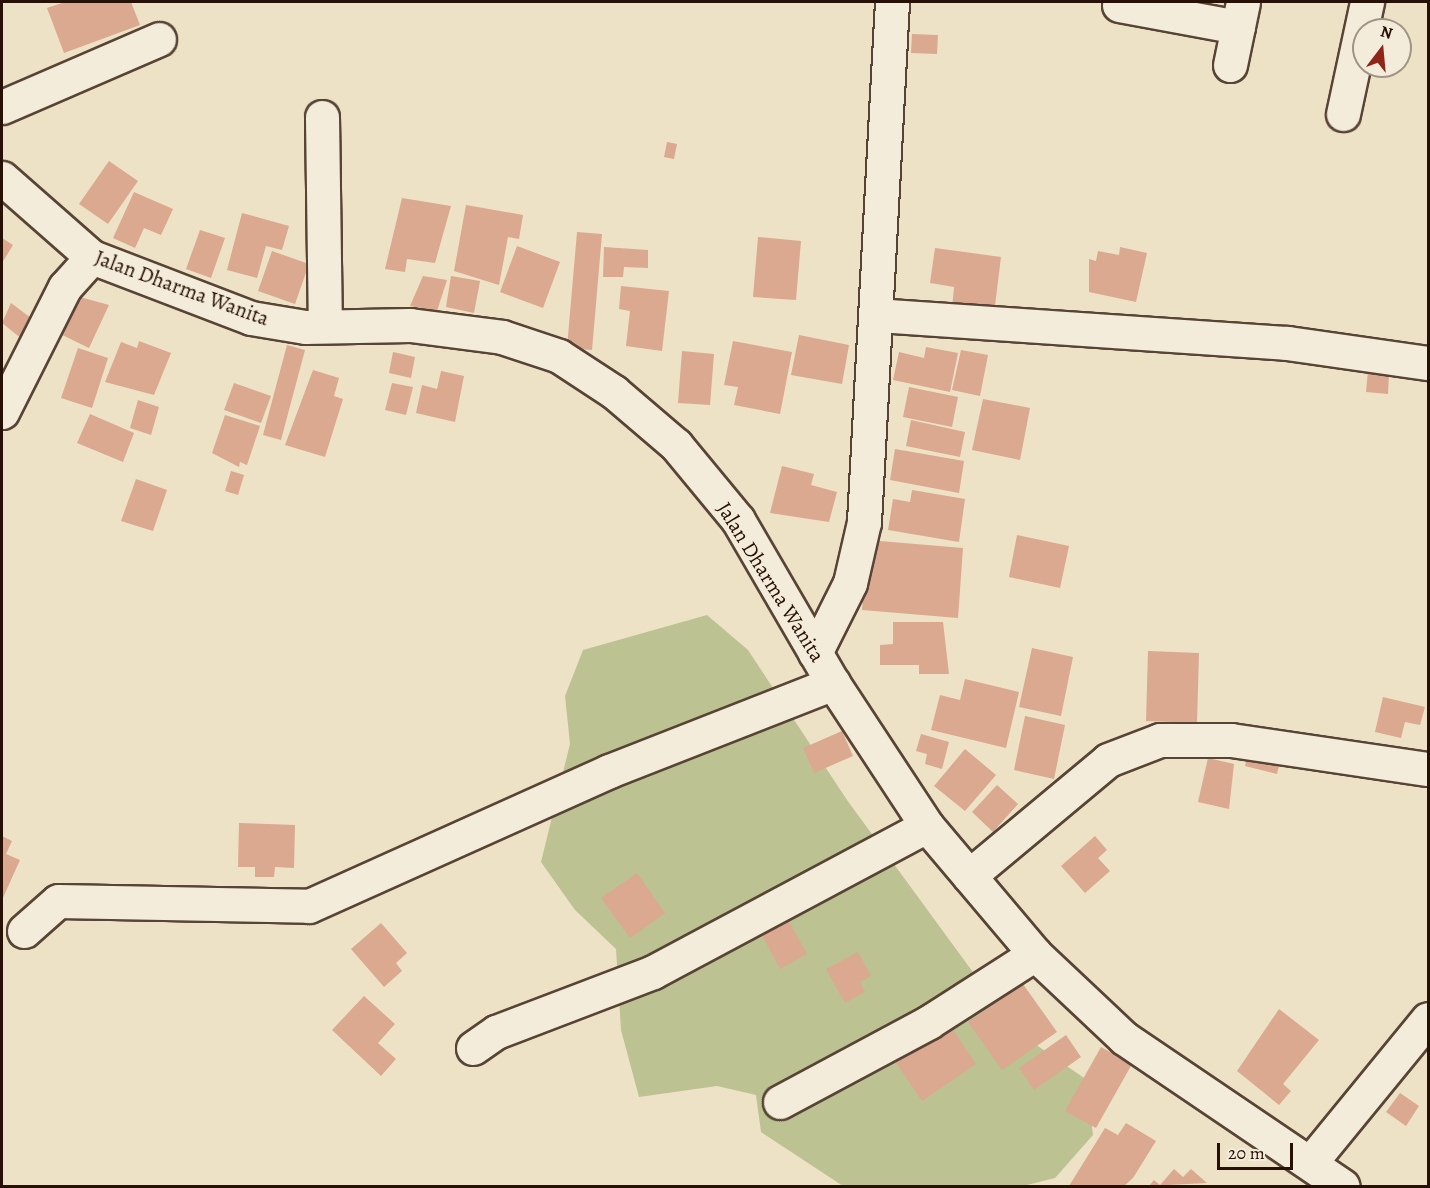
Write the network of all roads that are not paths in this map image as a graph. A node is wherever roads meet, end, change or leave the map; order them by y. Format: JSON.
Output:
{"nodes":[{"id":1,"x":892,"y":2,"type":"edge"},
{"id":2,"x":1367,"y":2,"type":"edge"},
{"id":3,"x":1119,"y":5,"type":"dead end"},
{"id":4,"x":1240,"y":14,"type":"edge"},
{"id":5,"x":159,"y":39,"type":"dead end"},
{"id":6,"x":1230,"y":65,"type":"dead end"},
{"id":7,"x":2,"y":107,"type":"edge"},
{"id":8,"x":1343,"y":114,"type":"dead end"},
{"id":9,"x":322,"y":117,"type":"dead end"},
{"id":10,"x":2,"y":178,"type":"edge"},
{"id":11,"x":92,"y":257,"type":"junction"},
{"id":12,"x":876,"y":315,"type":"junction"},
{"id":13,"x":325,"y":326,"type":"junction"},
{"id":14,"x":1428,"y":363,"type":"edge"},
{"id":15,"x":2,"y":412,"type":"edge"},
{"id":16,"x":815,"y":653,"type":"junction"},
{"id":17,"x":833,"y":683,"type":"junction"},
{"id":18,"x":1428,"y":769,"type":"edge"},
{"id":19,"x":927,"y":826,"type":"junction"},
{"id":20,"x":969,"y":876,"type":"junction"},
{"id":21,"x":24,"y":931,"type":"dead end"},
{"id":22,"x":1035,"y":954,"type":"junction"},
{"id":23,"x":1428,"y":1019,"type":"edge"},
{"id":24,"x":473,"y":1048,"type":"dead end"},
{"id":25,"x":780,"y":1102,"type":"dead end"},
{"id":26,"x":1310,"y":1162,"type":"junction"},
{"id":27,"x":1343,"y":1186,"type":"edge"}],
"edges":[{"from":1,"to":12,"type":"street"},
{"from":2,"to":8,"type":"street"},
{"from":3,"to":4,"type":"street"},
{"from":4,"to":6,"type":"street"},
{"from":5,"to":7,"type":"street"},
{"from":9,"to":13,"type":"street"},
{"from":10,"to":11,"type":"street","name":"Jalan Dharma Wanita"},
{"from":11,"to":13,"type":"street","name":"Jalan Dharma Wanita"},
{"from":11,"to":15,"type":"street"},
{"from":12,"to":14,"type":"street"},
{"from":12,"to":16,"type":"street"},
{"from":13,"to":16,"type":"street","name":"Jalan Dharma Wanita"},
{"from":16,"to":17,"type":"street","name":"Jalan Dharma Wanita"},
{"from":17,"to":19,"type":"street","name":"Jalan Dharma Wanita"},
{"from":17,"to":21,"type":"street"},
{"from":18,"to":20,"type":"street"},
{"from":19,"to":20,"type":"street","name":"Jalan Dharma Wanita"},
{"from":19,"to":24,"type":"street"},
{"from":20,"to":22,"type":"street","name":"Jalan Dharma Wanita"},
{"from":22,"to":25,"type":"street"},
{"from":22,"to":26,"type":"street","name":"Jalan Dharma Wanita"},
{"from":23,"to":26,"type":"street"},
{"from":26,"to":27,"type":"street","name":"Jalan Dharma Wanita"}]}
